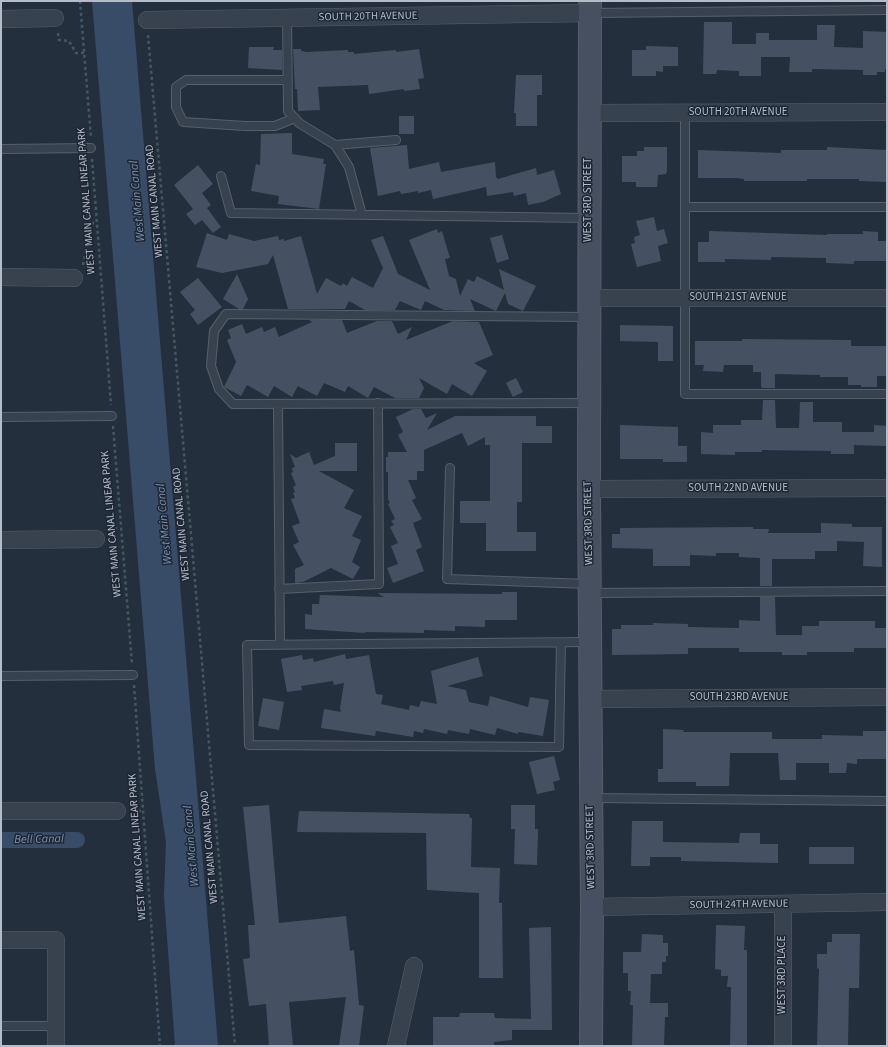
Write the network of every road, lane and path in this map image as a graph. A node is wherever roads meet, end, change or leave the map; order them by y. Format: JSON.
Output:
{"nodes":[{"id":1,"x":80,"y":1,"type":"edge"},
{"id":2,"x":590,"y":7,"type":"edge"},
{"id":3,"x":887,"y":10,"type":"edge"},
{"id":4,"x":1,"y":18,"type":"edge"},
{"id":5,"x":55,"y":18,"type":"dead end"},
{"id":6,"x":287,"y":18,"type":"junction"},
{"id":7,"x":147,"y":20,"type":"joint"},
{"id":8,"x":59,"y":40,"type":"dead end"},
{"id":9,"x":84,"y":53,"type":"junction"},
{"id":10,"x":288,"y":80,"type":"junction"},
{"id":11,"x":887,"y":112,"type":"edge"},
{"id":12,"x":588,"y":113,"type":"junction"},
{"id":13,"x":685,"y":113,"type":"junction"},
{"id":14,"x":295,"y":118,"type":"junction"},
{"id":15,"x":396,"y":140,"type":"dead end"},
{"id":16,"x":335,"y":145,"type":"junction"},
{"id":17,"x":91,"y":148,"type":"junction"},
{"id":18,"x":1,"y":149,"type":"edge"},
{"id":19,"x":221,"y":176,"type":"dead end"},
{"id":20,"x":685,"y":207,"type":"junction"},
{"id":21,"x":887,"y":207,"type":"edge"},
{"id":22,"x":362,"y":215,"type":"junction"},
{"id":23,"x":589,"y":218,"type":"junction"},
{"id":24,"x":96,"y":220,"type":"junction"},
{"id":25,"x":77,"y":272,"type":"joint"},
{"id":26,"x":1,"y":277,"type":"edge"},
{"id":27,"x":685,"y":298,"type":"junction"},
{"id":28,"x":887,"y":298,"type":"edge"},
{"id":29,"x":590,"y":307,"type":"junction"},
{"id":30,"x":887,"y":394,"type":"edge"},
{"id":31,"x":378,"y":403,"type":"junction"},
{"id":32,"x":589,"y":403,"type":"junction"},
{"id":33,"x":278,"y":404,"type":"junction"},
{"id":34,"x":112,"y":416,"type":"junction"},
{"id":35,"x":1,"y":417,"type":"edge"},
{"id":36,"x":450,"y":468,"type":"dead end"},
{"id":37,"x":887,"y":488,"type":"edge"},
{"id":38,"x":588,"y":489,"type":"junction"},
{"id":39,"x":96,"y":539,"type":"dead end"},
{"id":40,"x":1,"y":540,"type":"edge"},
{"id":41,"x":590,"y":588,"type":"junction"},
{"id":42,"x":279,"y":589,"type":"junction"},
{"id":43,"x":887,"y":591,"type":"edge"},
{"id":44,"x":590,"y":642,"type":"junction"},
{"id":45,"x":561,"y":643,"type":"junction"},
{"id":46,"x":280,"y":645,"type":"junction"},
{"id":47,"x":133,"y":675,"type":"junction"},
{"id":48,"x":1,"y":676,"type":"edge"},
{"id":49,"x":887,"y":697,"type":"edge"},
{"id":50,"x":590,"y":699,"type":"junction"},
{"id":51,"x":590,"y":798,"type":"junction"},
{"id":52,"x":887,"y":801,"type":"edge"},
{"id":53,"x":1,"y":811,"type":"edge"},
{"id":54,"x":117,"y":811,"type":"dead end"},
{"id":55,"x":887,"y":902,"type":"edge"},
{"id":56,"x":783,"y":904,"type":"junction"},
{"id":57,"x":592,"y":907,"type":"junction"},
{"id":58,"x":1,"y":940,"type":"edge"},
{"id":59,"x":414,"y":966,"type":"dead end"},
{"id":60,"x":1,"y":1026,"type":"edge"},
{"id":61,"x":56,"y":1026,"type":"junction"},
{"id":62,"x":56,"y":1046,"type":"edge"},
{"id":63,"x":160,"y":1046,"type":"edge"},
{"id":64,"x":235,"y":1046,"type":"edge"},
{"id":65,"x":396,"y":1046,"type":"edge"},
{"id":66,"x":591,"y":1046,"type":"edge"},
{"id":67,"x":783,"y":1046,"type":"edge"}],
"edges":[{"from":1,"to":9,"type":"path","name":"WEST MAIN CANAL LINEAR PARK"},
{"from":2,"to":3,"type":"lane"},
{"from":2,"to":6,"type":"street","name":"SOUTH 20TH AVENUE"},
{"from":2,"to":12,"type":"street","name":"WEST 3RD STREET"},
{"from":4,"to":5,"type":"street"},
{"from":6,"to":7,"type":"street","name":"SOUTH 20TH AVENUE"},
{"from":6,"to":10,"type":"lane"},
{"from":7,"to":64,"type":"path","name":"WEST MAIN CANAL ROAD"},
{"from":8,"to":9,"type":"path"},
{"from":9,"to":17,"type":"path","name":"WEST MAIN CANAL LINEAR PARK"},
{"from":10,"to":14,"type":"lane"},
{"from":10,"to":14,"type":"lane"},
{"from":11,"to":13,"type":"street","name":"SOUTH 20TH AVENUE"},
{"from":12,"to":13,"type":"street","name":"SOUTH 20TH AVENUE"},
{"from":12,"to":23,"type":"street","name":"WEST 3RD STREET"},
{"from":13,"to":20,"type":"lane"},
{"from":14,"to":16,"type":"lane"},
{"from":15,"to":16,"type":"lane"},
{"from":16,"to":22,"type":"lane"},
{"from":17,"to":18,"type":"lane"},
{"from":17,"to":24,"type":"path","name":"WEST MAIN CANAL LINEAR PARK"},
{"from":19,"to":22,"type":"lane"},
{"from":20,"to":21,"type":"lane"},
{"from":20,"to":27,"type":"lane"},
{"from":22,"to":23,"type":"lane"},
{"from":23,"to":29,"type":"street","name":"WEST 3RD STREET"},
{"from":24,"to":25,"type":"path"},
{"from":24,"to":34,"type":"path","name":"WEST MAIN CANAL LINEAR PARK"},
{"from":25,"to":26,"type":"street"},
{"from":27,"to":28,"type":"street","name":"SOUTH 21ST AVENUE"},
{"from":27,"to":29,"type":"street","name":"SOUTH 21ST AVENUE"},
{"from":27,"to":30,"type":"lane"},
{"from":29,"to":32,"type":"street","name":"WEST 3RD STREET"},
{"from":29,"to":33,"type":"lane"},
{"from":31,"to":32,"type":"lane"},
{"from":31,"to":33,"type":"lane"},
{"from":31,"to":42,"type":"lane"},
{"from":32,"to":38,"type":"street","name":"WEST 3RD STREET"},
{"from":33,"to":42,"type":"lane"},
{"from":34,"to":35,"type":"lane"},
{"from":34,"to":47,"type":"path","name":"WEST MAIN CANAL LINEAR PARK"},
{"from":36,"to":41,"type":"lane"},
{"from":37,"to":38,"type":"street","name":"SOUTH 22ND AVENUE"},
{"from":38,"to":41,"type":"street","name":"WEST 3RD STREET"},
{"from":39,"to":40,"type":"street"},
{"from":41,"to":43,"type":"lane"},
{"from":41,"to":44,"type":"street","name":"WEST 3RD STREET"},
{"from":42,"to":46,"type":"lane"},
{"from":44,"to":45,"type":"lane"},
{"from":44,"to":50,"type":"street","name":"WEST 3RD STREET"},
{"from":45,"to":46,"type":"lane"},
{"from":45,"to":46,"type":"lane"},
{"from":47,"to":48,"type":"lane"},
{"from":47,"to":63,"type":"path","name":"WEST MAIN CANAL LINEAR PARK"},
{"from":49,"to":50,"type":"street","name":"SOUTH 23RD AVENUE"},
{"from":50,"to":51,"type":"street","name":"WEST 3RD STREET"},
{"from":51,"to":52,"type":"lane"},
{"from":51,"to":57,"type":"street","name":"WEST 3RD STREET"},
{"from":53,"to":54,"type":"street"},
{"from":55,"to":56,"type":"street","name":"SOUTH 24TH AVENUE"},
{"from":56,"to":57,"type":"street","name":"SOUTH 24TH AVENUE"},
{"from":56,"to":67,"type":"street","name":"WEST 3RD PLACE"},
{"from":57,"to":66,"type":"street","name":"WEST 3RD STREET"},
{"from":58,"to":61,"type":"street"},
{"from":59,"to":65,"type":"street"},
{"from":60,"to":61,"type":"lane"},
{"from":61,"to":62,"type":"street"}]}
